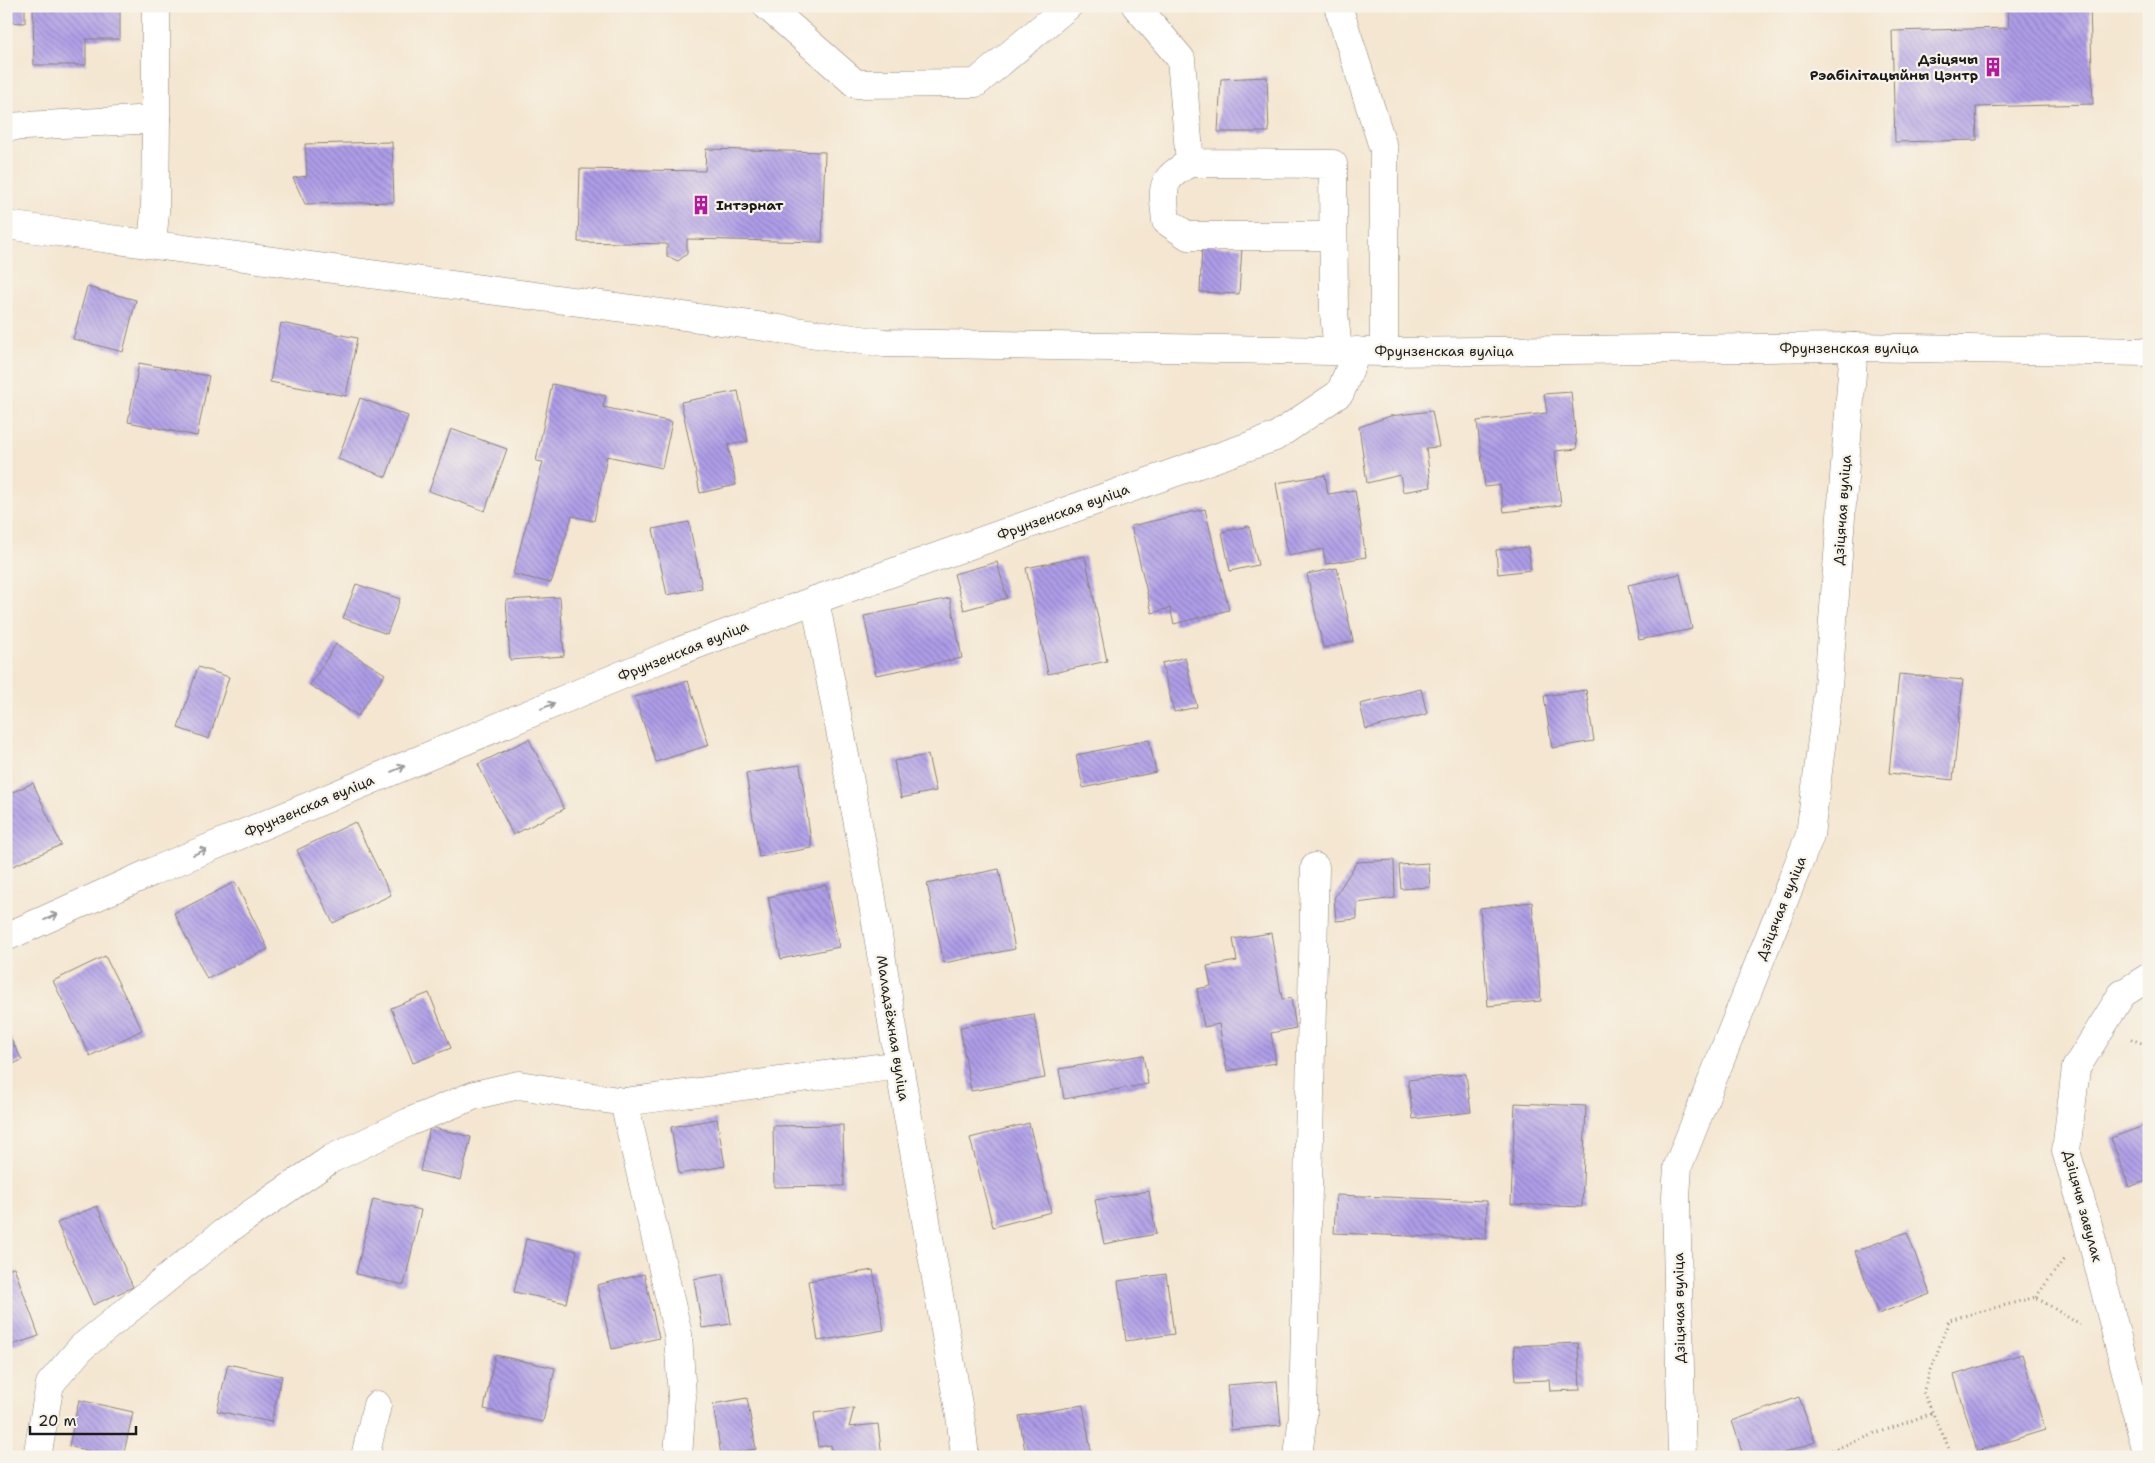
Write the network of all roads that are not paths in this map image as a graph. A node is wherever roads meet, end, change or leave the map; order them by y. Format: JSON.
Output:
{"nodes":[{"id":1,"x":156,"y":6,"type":"edge"},
{"id":2,"x":767,"y":6,"type":"edge"},
{"id":3,"x":1068,"y":6,"type":"edge"},
{"id":4,"x":1136,"y":6,"type":"edge"},
{"id":5,"x":1338,"y":6,"type":"edge"},
{"id":6,"x":156,"y":119,"type":"junction"},
{"id":7,"x":6,"y":127,"type":"edge"},
{"id":8,"x":1190,"y":163,"type":"junction"},
{"id":9,"x":6,"y":225,"type":"edge"},
{"id":10,"x":1334,"y":236,"type":"junction"},
{"id":11,"x":152,"y":244,"type":"junction"},
{"id":12,"x":1854,"y":347,"type":"junction"},
{"id":13,"x":1348,"y":350,"type":"junction"},
{"id":14,"x":1384,"y":352,"type":"junction"},
{"id":15,"x":2149,"y":352,"type":"edge"},
{"id":16,"x":815,"y":600,"type":"junction"},
{"id":17,"x":1315,"y":867,"type":"dead end"},
{"id":18,"x":6,"y":937,"type":"edge"},
{"id":19,"x":2149,"y":977,"type":"edge"},
{"id":20,"x":899,"y":1065,"type":"junction"},
{"id":21,"x":624,"y":1102,"type":"junction"},
{"id":22,"x":377,"y":1405,"type":"dead end"},
{"id":23,"x":37,"y":1457,"type":"edge"},
{"id":24,"x":365,"y":1457,"type":"edge"},
{"id":25,"x":678,"y":1457,"type":"edge"},
{"id":26,"x":965,"y":1457,"type":"edge"},
{"id":27,"x":1298,"y":1457,"type":"edge"},
{"id":28,"x":1682,"y":1457,"type":"edge"},
{"id":29,"x":2148,"y":1457,"type":"edge"}],
"edges":[{"from":1,"to":6,"type":"street"},
{"from":2,"to":3,"type":"street"},
{"from":4,"to":8,"type":"street"},
{"from":5,"to":14,"type":"street"},
{"from":6,"to":7,"type":"street"},
{"from":6,"to":11,"type":"street"},
{"from":8,"to":10,"type":"street"},
{"from":8,"to":10,"type":"street"},
{"from":9,"to":11,"type":"street"},
{"from":10,"to":13,"type":"street"},
{"from":11,"to":13,"type":"street"},
{"from":12,"to":14,"type":"street","name":"Фрунзенская вуліца"},
{"from":12,"to":15,"type":"street","name":"Фрунзенская вуліца"},
{"from":12,"to":28,"type":"street","name":"Дзіцячая вуліца"},
{"from":13,"to":14,"type":"street","name":"Фрунзенская вуліца"},
{"from":13,"to":16,"type":"street","name":"Фрунзенская вуліца"},
{"from":18,"to":16,"type":"street","name":"Фрунзенская вуліца","one_way":true},
{"from":16,"to":20,"type":"street","name":"Маладзёжная вуліца"},
{"from":17,"to":27,"type":"street"},
{"from":19,"to":29,"type":"street","name":"Дзіцячы завулак"},
{"from":20,"to":21,"type":"street"},
{"from":20,"to":26,"type":"street","name":"Маладзёжная вуліца"},
{"from":21,"to":23,"type":"street"},
{"from":21,"to":25,"type":"street"},
{"from":22,"to":24,"type":"street"}]}
